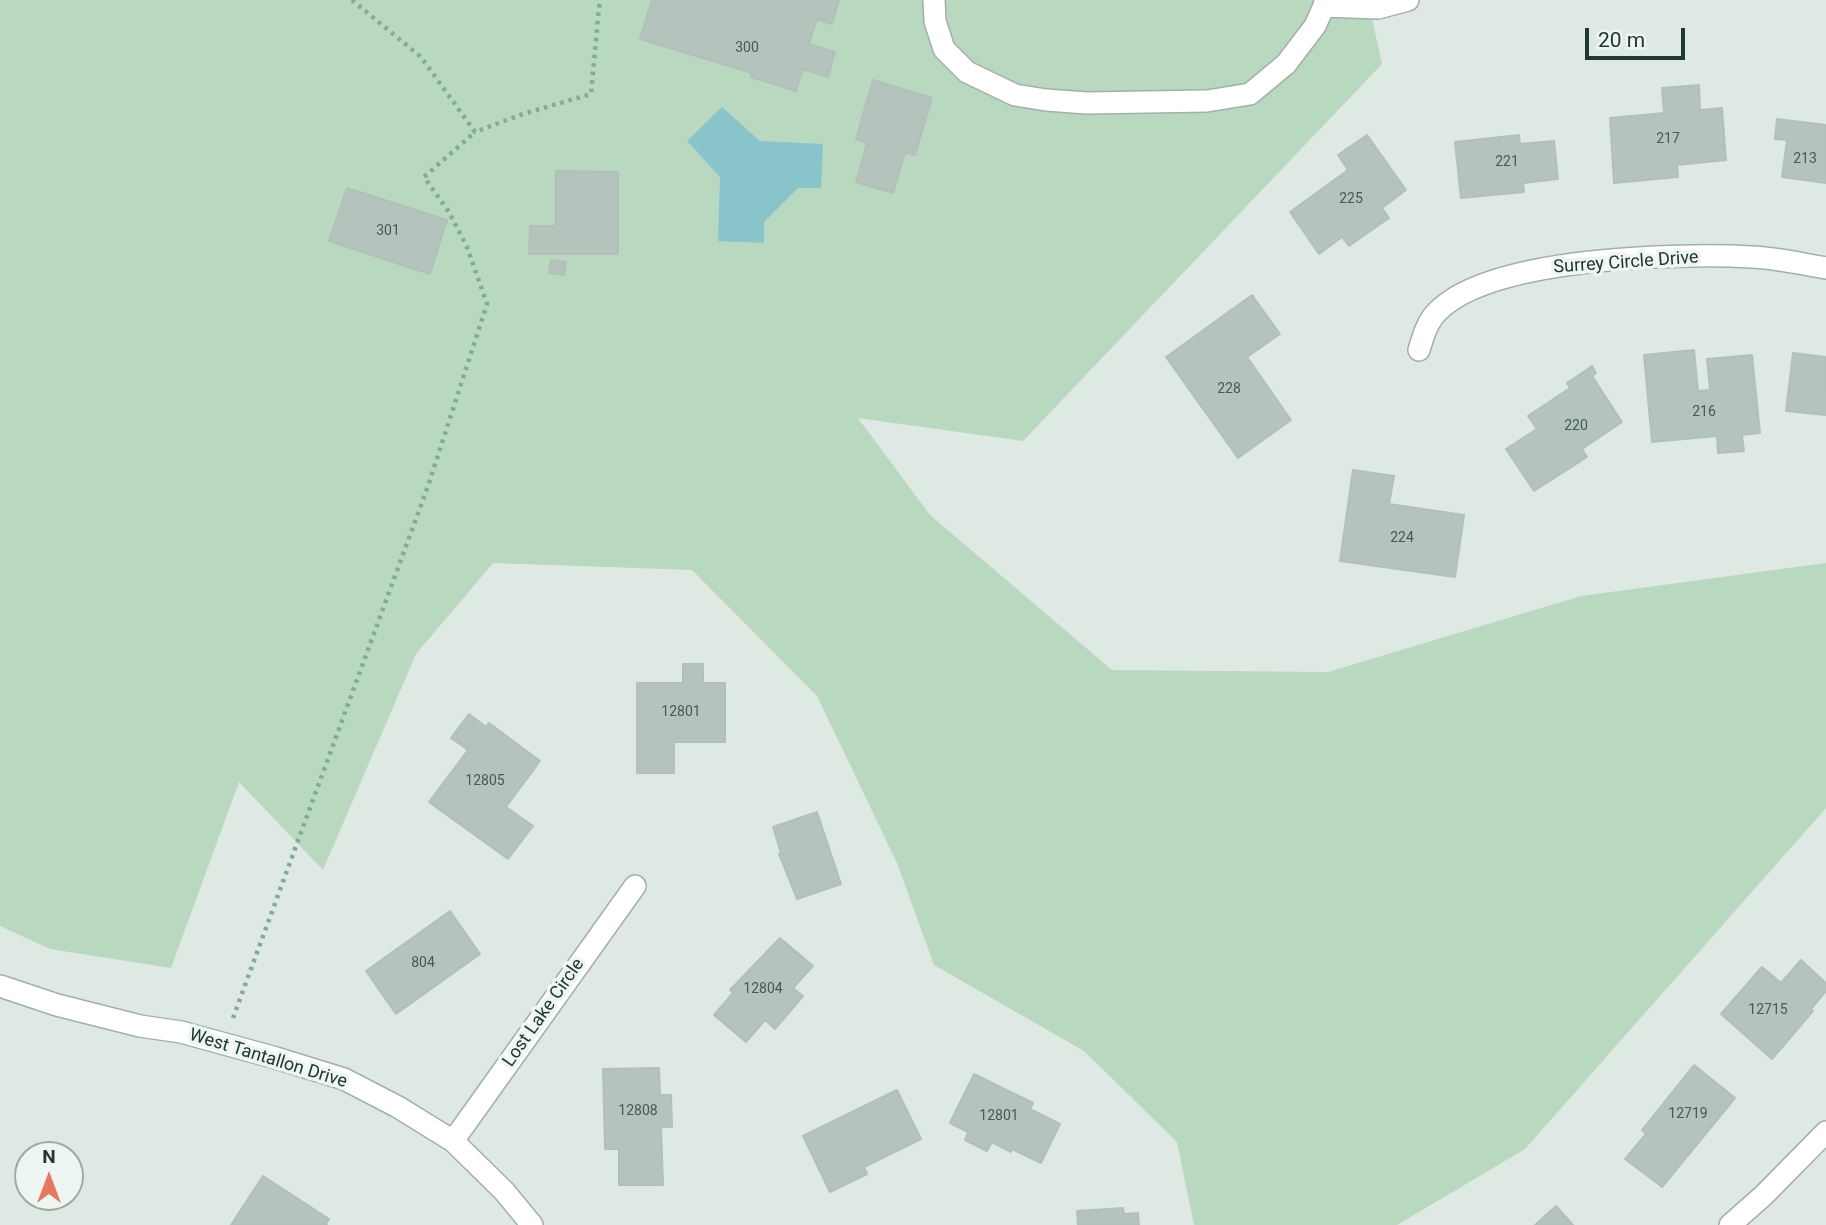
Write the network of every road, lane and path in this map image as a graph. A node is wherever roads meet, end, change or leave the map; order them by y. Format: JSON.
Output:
{"nodes":[{"id":1,"x":352,"y":0,"type":"edge"},
{"id":2,"x":602,"y":0,"type":"edge"},
{"id":3,"x":934,"y":0,"type":"edge"},
{"id":4,"x":1408,"y":0,"type":"edge"},
{"id":5,"x":1325,"y":3,"type":"edge"},
{"id":6,"x":475,"y":132,"type":"junction"},
{"id":7,"x":1826,"y":268,"type":"edge"},
{"id":8,"x":1419,"y":350,"type":"dead end"},
{"id":9,"x":635,"y":886,"type":"dead end"},
{"id":10,"x":0,"y":986,"type":"edge"},
{"id":11,"x":224,"y":1044,"type":"junction"},
{"id":12,"x":1826,"y":1132,"type":"edge"},
{"id":13,"x":453,"y":1141,"type":"junction"},
{"id":14,"x":532,"y":1225,"type":"edge"},
{"id":15,"x":1730,"y":1225,"type":"edge"}],
"edges":[{"from":1,"to":6,"type":"path"},
{"from":2,"to":6,"type":"path"},
{"from":3,"to":5,"type":"street"},
{"from":4,"to":5,"type":"street"},
{"from":6,"to":11,"type":"path"},
{"from":7,"to":8,"type":"street","name":"Surrey Circle Drive"},
{"from":9,"to":13,"type":"street","name":"Lost Lake Circle"},
{"from":10,"to":11,"type":"street","name":"West Tantallon Drive"},
{"from":11,"to":13,"type":"street","name":"West Tantallon Drive"},
{"from":12,"to":15,"type":"street"},
{"from":13,"to":14,"type":"street","name":"West Tantallon Drive"}]}
